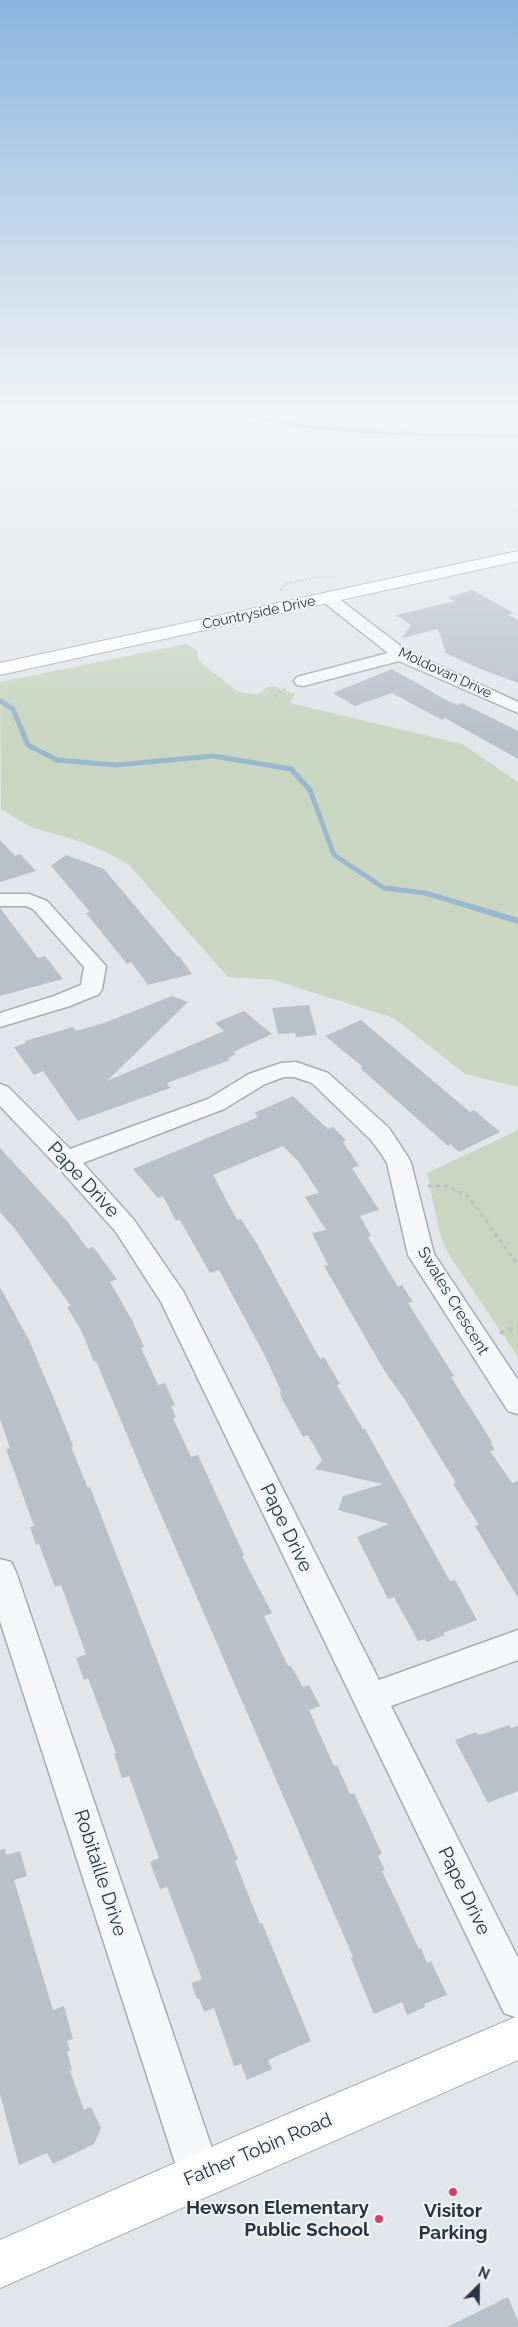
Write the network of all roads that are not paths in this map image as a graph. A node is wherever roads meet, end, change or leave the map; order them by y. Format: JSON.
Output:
{"nodes":[{"id":1,"x":518,"y":556,"type":"edge"},
{"id":2,"x":328,"y":598,"type":"junction"},
{"id":3,"x":401,"y":655,"type":"junction"},
{"id":4,"x":3,"y":668,"type":"edge"},
{"id":5,"x":303,"y":681,"type":"dead end"},
{"id":6,"x":515,"y":702,"type":"edge"},
{"id":7,"x":0,"y":900,"type":"edge"},
{"id":8,"x":0,"y":1020,"type":"edge"},
{"id":9,"x":0,"y":1092,"type":"edge"},
{"id":10,"x":66,"y":1160,"type":"junction"},
{"id":11,"x":518,"y":1403,"type":"edge"},
{"id":12,"x":0,"y":1572,"type":"edge"},
{"id":13,"x":518,"y":1644,"type":"edge"},
{"id":14,"x":369,"y":1699,"type":"junction"},
{"id":15,"x":518,"y":1999,"type":"edge"},
{"id":16,"x":518,"y":2038,"type":"edge"},
{"id":17,"x":200,"y":2174,"type":"junction"},
{"id":18,"x":0,"y":2264,"type":"edge"}],
"edges":[{"from":1,"to":2,"type":"main road","name":"Countryside Drive"},
{"from":2,"to":3,"type":"street","name":"Moldovan Drive"},
{"from":2,"to":4,"type":"main road","name":"Countryside Drive"},
{"from":3,"to":5,"type":"street"},
{"from":3,"to":6,"type":"street","name":"Moldovan Drive"},
{"from":7,"to":8,"type":"street"},
{"from":9,"to":10,"type":"street","name":"Pape Drive"},
{"from":10,"to":11,"type":"street","name":"Swales Crescent"},
{"from":10,"to":14,"type":"street","name":"Pape Drive"},
{"from":12,"to":17,"type":"street","name":"Robitaille Drive"},
{"from":13,"to":14,"type":"street"},
{"from":14,"to":15,"type":"street","name":"Pape Drive"},
{"from":16,"to":17,"type":"main road","name":"Father Tobin Road"},
{"from":17,"to":18,"type":"main road","name":"Father Tobin Road"}]}
